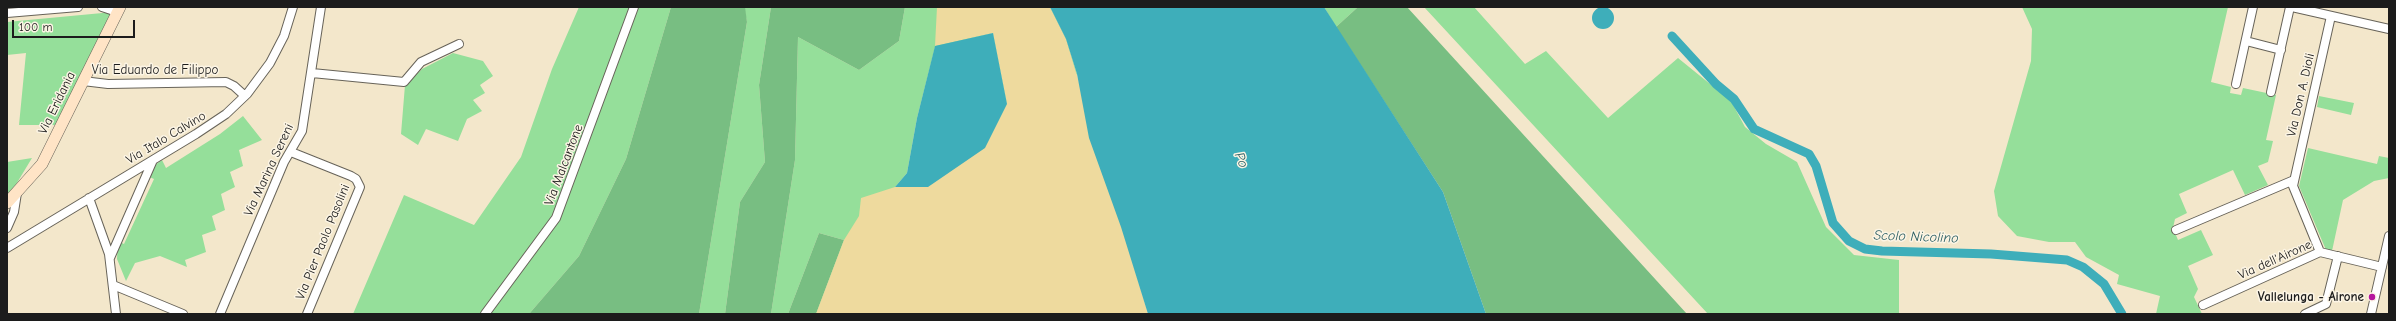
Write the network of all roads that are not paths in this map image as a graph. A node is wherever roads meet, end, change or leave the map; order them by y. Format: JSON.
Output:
{"nodes":[{"id":1,"x":78,"y":7,"type":"edge"},
{"id":2,"x":102,"y":7,"type":"edge"},
{"id":3,"x":293,"y":7,"type":"edge"},
{"id":4,"x":321,"y":7,"type":"edge"},
{"id":5,"x":634,"y":7,"type":"edge"},
{"id":6,"x":2253,"y":7,"type":"edge"},
{"id":7,"x":2291,"y":7,"type":"edge"},
{"id":8,"x":119,"y":10,"type":"edge"},
{"id":9,"x":7,"y":13,"type":"edge"},
{"id":10,"x":2331,"y":16,"type":"junction"},
{"id":11,"x":2389,"y":29,"type":"edge"},
{"id":12,"x":2246,"y":41,"type":"junction"},
{"id":13,"x":459,"y":44,"type":"dead end"},
{"id":14,"x":2281,"y":50,"type":"junction"},
{"id":15,"x":312,"y":73,"type":"junction"},
{"id":16,"x":83,"y":81,"type":"junction"},
{"id":17,"x":2236,"y":84,"type":"dead end"},
{"id":18,"x":2271,"y":92,"type":"dead end"},
{"id":19,"x":245,"y":96,"type":"junction"},
{"id":20,"x":290,"y":152,"type":"junction"},
{"id":21,"x":153,"y":160,"type":"junction"},
{"id":22,"x":2294,"y":180,"type":"junction"},
{"id":23,"x":17,"y":193,"type":"junction"},
{"id":24,"x":90,"y":198,"type":"junction"},
{"id":25,"x":7,"y":203,"type":"edge"},
{"id":26,"x":7,"y":228,"type":"edge"},
{"id":27,"x":2176,"y":230,"type":"dead end"},
{"id":28,"x":2389,"y":236,"type":"edge"},
{"id":29,"x":7,"y":248,"type":"edge"},
{"id":30,"x":2320,"y":252,"type":"junction"},
{"id":31,"x":2338,"y":256,"type":"junction"},
{"id":32,"x":110,"y":258,"type":"junction"},
{"id":33,"x":2382,"y":267,"type":"junction"},
{"id":34,"x":113,"y":285,"type":"junction"},
{"id":35,"x":2203,"y":305,"type":"dead end"},
{"id":36,"x":116,"y":314,"type":"edge"},
{"id":37,"x":183,"y":314,"type":"edge"},
{"id":38,"x":220,"y":314,"type":"edge"},
{"id":39,"x":307,"y":314,"type":"edge"},
{"id":40,"x":485,"y":314,"type":"edge"},
{"id":41,"x":2305,"y":314,"type":"edge"},
{"id":42,"x":2371,"y":314,"type":"edge"}],
"edges":[{"from":1,"to":9,"type":"street"},
{"from":2,"to":8,"type":"street"},
{"from":3,"to":19,"type":"street","name":"Via Italo Calvino"},
{"from":4,"to":15,"type":"street","name":"Via Marina Sereni"},
{"from":5,"to":40,"type":"street","name":"Via Malcantone"},
{"from":6,"to":12,"type":"street"},
{"from":7,"to":10,"type":"street"},
{"from":7,"to":14,"type":"street"},
{"from":8,"to":16,"type":"main road","name":"Via Eridania"},
{"from":10,"to":11,"type":"street"},
{"from":10,"to":22,"type":"street","name":"Via Don A. Dioli"},
{"from":12,"to":14,"type":"street"},
{"from":12,"to":17,"type":"street"},
{"from":13,"to":15,"type":"street"},
{"from":14,"to":18,"type":"street"},
{"from":15,"to":20,"type":"street","name":"Via Marina Sereni"},
{"from":16,"to":19,"type":"street","name":"Via Eduardo de Filippo"},
{"from":16,"to":23,"type":"main road","name":"Via Eridania"},
{"from":19,"to":21,"type":"street","name":"Via Italo Calvino"},
{"from":20,"to":38,"type":"street","name":"Via Marina Sereni"},
{"from":20,"to":39,"type":"street","name":"Via Pier Paolo Pasolini"},
{"from":21,"to":24,"type":"street","name":"Via Italo Calvino"},
{"from":21,"to":32,"type":"street"},
{"from":22,"to":27,"type":"street"},
{"from":22,"to":30,"type":"street","name":"Via Don A. Dioli"},
{"from":23,"to":25,"type":"main road","name":"Via Eridania"},
{"from":23,"to":26,"type":"street"},
{"from":24,"to":29,"type":"street","name":"Via Italo Calvino"},
{"from":24,"to":32,"type":"street"},
{"from":28,"to":33,"type":"street"},
{"from":30,"to":31,"type":"street","name":"Via dell'Airone"},
{"from":30,"to":35,"type":"street","name":"Via dell'Airone"},
{"from":31,"to":33,"type":"street","name":"Via dell'Airone"},
{"from":31,"to":41,"type":"street"},
{"from":32,"to":34,"type":"street"},
{"from":33,"to":42,"type":"street"},
{"from":34,"to":36,"type":"street"},
{"from":34,"to":37,"type":"street"}]}
